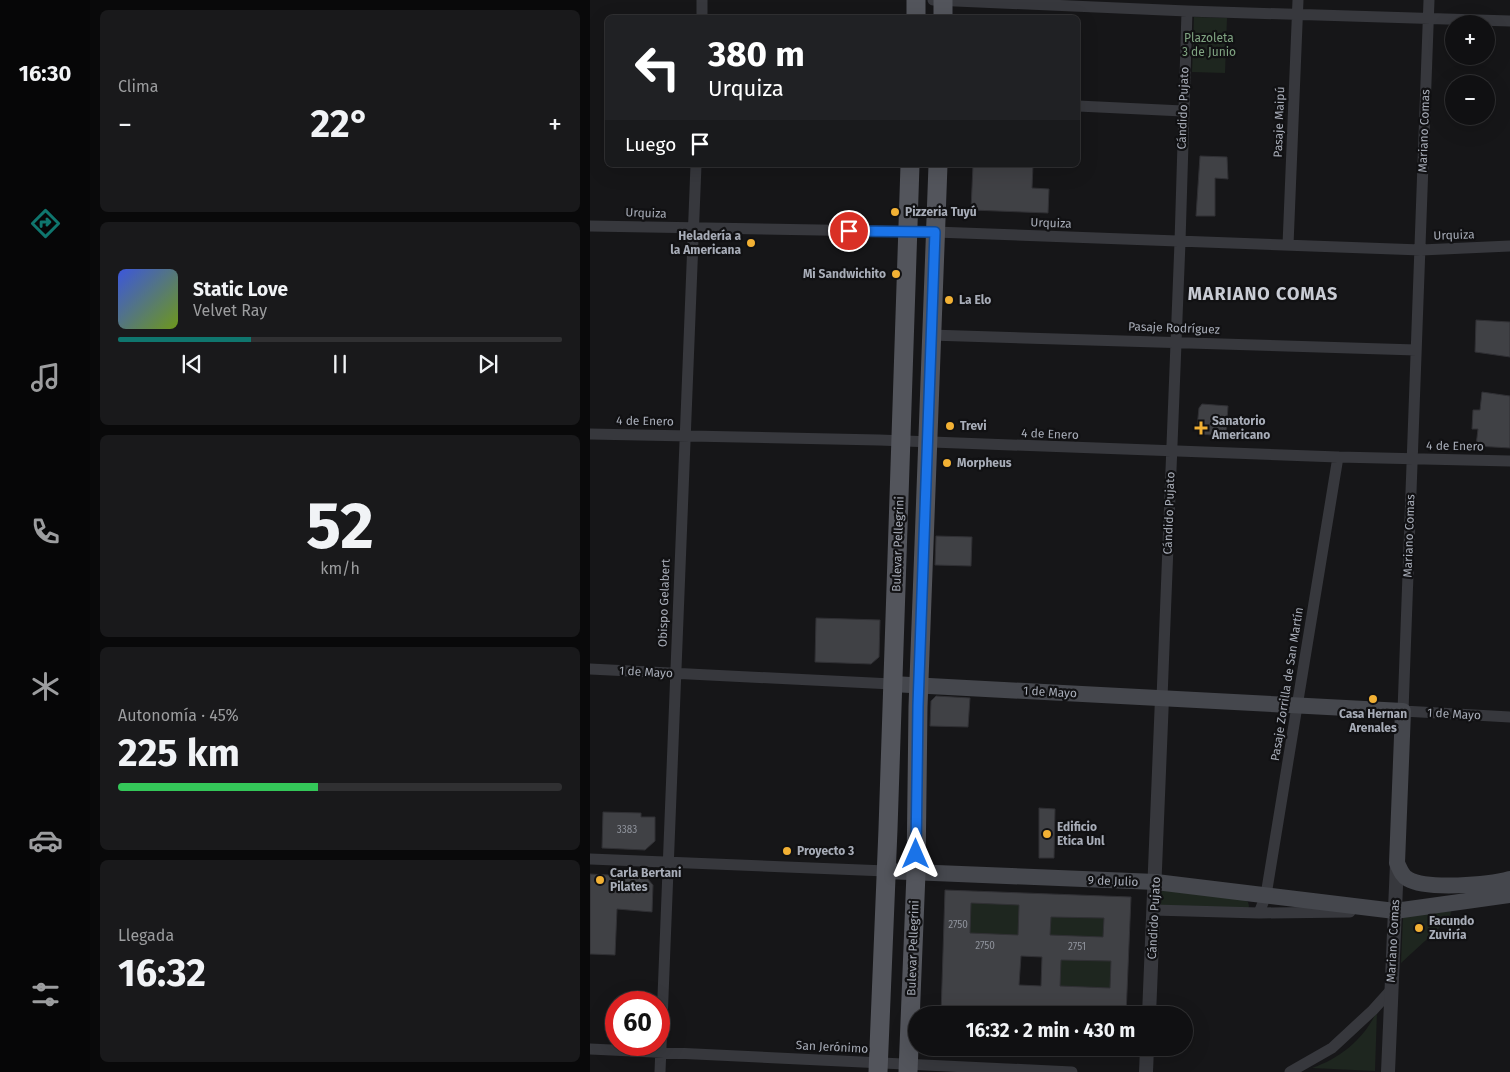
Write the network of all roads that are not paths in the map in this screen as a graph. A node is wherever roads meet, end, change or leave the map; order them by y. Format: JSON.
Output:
{"nodes":[{"id":1,"x":702,"y":0,"type":"edge"},
{"id":2,"x":916,"y":0,"type":"edge"},
{"id":3,"x":933,"y":0,"type":"edge"},
{"id":4,"x":943,"y":0,"type":"edge"},
{"id":5,"x":1232,"y":0,"type":"edge"},
{"id":6,"x":1298,"y":0,"type":"edge"},
{"id":7,"x":1429,"y":0,"type":"edge"},
{"id":8,"x":1186,"y":11,"type":"junction"},
{"id":9,"x":1232,"y":12,"type":"junction"},
{"id":10,"x":702,"y":15,"type":"edge"},
{"id":11,"x":916,"y":15,"type":"edge"},
{"id":12,"x":943,"y":15,"type":"edge"},
{"id":13,"x":1297,"y":15,"type":"junction"},
{"id":14,"x":1428,"y":19,"type":"junction"},
{"id":15,"x":1510,"y":21,"type":"edge"},
{"id":16,"x":1080,"y":106,"type":"edge"},
{"id":17,"x":1183,"y":111,"type":"junction"},
{"id":18,"x":696,"y":167,"type":"edge"},
{"id":19,"x":910,"y":167,"type":"edge"},
{"id":20,"x":938,"y":167,"type":"edge"},
{"id":21,"x":590,"y":226,"type":"edge"},
{"id":22,"x":694,"y":229,"type":"junction"},
{"id":23,"x":907,"y":231,"type":"junction"},
{"id":24,"x":935,"y":232,"type":"junction"},
{"id":25,"x":1180,"y":242,"type":"junction"},
{"id":26,"x":1288,"y":245,"type":"junction"},
{"id":27,"x":1510,"y":246,"type":"edge"},
{"id":28,"x":1421,"y":250,"type":"junction"},
{"id":29,"x":930,"y":335,"type":"junction"},
{"id":30,"x":1176,"y":342,"type":"junction"},
{"id":31,"x":1416,"y":350,"type":"junction"},
{"id":32,"x":590,"y":434,"type":"edge"},
{"id":33,"x":684,"y":436,"type":"junction"},
{"id":34,"x":902,"y":441,"type":"junction"},
{"id":35,"x":927,"y":443,"type":"junction"},
{"id":36,"x":1172,"y":452,"type":"junction"},
{"id":37,"x":1338,"y":458,"type":"junction"},
{"id":38,"x":1411,"y":459,"type":"junction"},
{"id":39,"x":1510,"y":460,"type":"edge"},
{"id":40,"x":590,"y":669,"type":"edge"},
{"id":41,"x":675,"y":674,"type":"junction"},
{"id":42,"x":892,"y":684,"type":"junction"},
{"id":43,"x":919,"y":684,"type":"junction"},
{"id":44,"x":1162,"y":698,"type":"junction"},
{"id":45,"x":1298,"y":704,"type":"junction"},
{"id":46,"x":1403,"y":711,"type":"junction"},
{"id":47,"x":1510,"y":717,"type":"edge"},
{"id":48,"x":590,"y":859,"type":"edge"},
{"id":49,"x":668,"y":861,"type":"junction"},
{"id":50,"x":1397,"y":863,"type":"junction"},
{"id":51,"x":886,"y":871,"type":"junction"},
{"id":52,"x":916,"y":873,"type":"junction"},
{"id":53,"x":1510,"y":880,"type":"edge"},
{"id":54,"x":1156,"y":882,"type":"junction"},
{"id":55,"x":1266,"y":895,"type":"junction"},
{"id":56,"x":1510,"y":895,"type":"edge"},
{"id":57,"x":1154,"y":910,"type":"junction"},
{"id":58,"x":1395,"y":911,"type":"junction"},
{"id":59,"x":1259,"y":913,"type":"junction"},
{"id":60,"x":1391,"y":990,"type":"junction"},
{"id":61,"x":663,"y":991,"type":"edge"},
{"id":62,"x":1149,"y":1006,"type":"edge"},
{"id":63,"x":590,"y":1049,"type":"edge"},
{"id":64,"x":605,"y":1050,"type":"edge"},
{"id":65,"x":670,"y":1053,"type":"edge"},
{"id":66,"x":661,"y":1056,"type":"edge"},
{"id":67,"x":1147,"y":1056,"type":"edge"},
{"id":68,"x":878,"y":1068,"type":"edge"},
{"id":69,"x":908,"y":1068,"type":"edge"},
{"id":70,"x":1023,"y":1071,"type":"edge"},
{"id":71,"x":660,"y":1072,"type":"edge"},
{"id":72,"x":1072,"y":1072,"type":"edge"},
{"id":73,"x":1146,"y":1072,"type":"edge"},
{"id":74,"x":1290,"y":1072,"type":"edge"},
{"id":75,"x":1388,"y":1072,"type":"edge"}],
"edges":[{"from":1,"to":10,"type":"street"},
{"from":2,"to":11,"type":"main road"},
{"from":3,"to":4,"type":"street"},
{"from":4,"to":8,"type":"street"},
{"from":4,"to":12,"type":"main road"},
{"from":5,"to":9,"type":"street"},
{"from":6,"to":13,"type":"street","name":"Pasaje Maipú"},
{"from":7,"to":14,"type":"street","name":"Mariano Comas"},
{"from":8,"to":9,"type":"street"},
{"from":8,"to":17,"type":"street","name":"Cándido Pujato"},
{"from":9,"to":13,"type":"street"},
{"from":13,"to":14,"type":"street"},
{"from":13,"to":26,"type":"street","name":"Pasaje Maipú"},
{"from":14,"to":15,"type":"street"},
{"from":14,"to":28,"type":"street","name":"Mariano Comas"},
{"from":16,"to":17,"type":"street"},
{"from":17,"to":25,"type":"street","name":"Cándido Pujato"},
{"from":18,"to":22,"type":"street","name":"Obispo Gelabert"},
{"from":19,"to":23,"type":"main road","name":"Bulevar Pellegrini"},
{"from":20,"to":24,"type":"main road","name":"Bulevar Pellegrini"},
{"from":21,"to":22,"type":"street","name":"Urquiza"},
{"from":22,"to":23,"type":"street","name":"Urquiza"},
{"from":22,"to":33,"type":"street","name":"Obispo Gelabert"},
{"from":23,"to":24,"type":"street","name":"Urquiza"},
{"from":23,"to":34,"type":"main road","name":"Bulevar Pellegrini"},
{"from":24,"to":25,"type":"street","name":"Urquiza"},
{"from":24,"to":29,"type":"main road","name":"Bulevar Pellegrini"},
{"from":25,"to":26,"type":"street","name":"Urquiza"},
{"from":25,"to":30,"type":"street","name":"Cándido Pujato"},
{"from":26,"to":28,"type":"street","name":"Urquiza"},
{"from":27,"to":28,"type":"street","name":"Urquiza"},
{"from":28,"to":31,"type":"street","name":"Mariano Comas"},
{"from":29,"to":30,"type":"street","name":"Pasaje Rodríguez"},
{"from":29,"to":35,"type":"main road","name":"Bulevar Pellegrini"},
{"from":30,"to":31,"type":"street","name":"Pasaje Rodríguez"},
{"from":30,"to":36,"type":"street","name":"Cándido Pujato"},
{"from":31,"to":38,"type":"street","name":"Mariano Comas"},
{"from":32,"to":33,"type":"street","name":"4 de Enero"},
{"from":33,"to":34,"type":"street","name":"4 de Enero"},
{"from":33,"to":41,"type":"street","name":"Obispo Gelabert"},
{"from":34,"to":35,"type":"street","name":"4 de Enero"},
{"from":34,"to":42,"type":"main road","name":"Bulevar Pellegrini"},
{"from":35,"to":36,"type":"street","name":"4 de Enero"},
{"from":35,"to":43,"type":"main road","name":"Bulevar Pellegrini"},
{"from":36,"to":37,"type":"street","name":"4 de Enero"},
{"from":36,"to":44,"type":"street","name":"Cándido Pujato"},
{"from":37,"to":38,"type":"street","name":"4 de Enero"},
{"from":37,"to":45,"type":"street","name":"Pasaje Zorrilla de San Martín"},
{"from":38,"to":39,"type":"street","name":"4 de Enero"},
{"from":38,"to":46,"type":"street","name":"Mariano Comas"},
{"from":40,"to":41,"type":"street","name":"1 de Mayo"},
{"from":41,"to":42,"type":"street","name":"1 de Mayo"},
{"from":41,"to":49,"type":"street","name":"Obispo Gelabert"},
{"from":42,"to":43,"type":"main road","name":"1 de Mayo"},
{"from":42,"to":51,"type":"main road","name":"Bulevar Pellegrini"},
{"from":43,"to":44,"type":"main road","name":"1 de Mayo"},
{"from":43,"to":52,"type":"main road","name":"Bulevar Pellegrini"},
{"from":44,"to":45,"type":"main road","name":"1 de Mayo"},
{"from":44,"to":54,"type":"street","name":"Cándido Pujato"},
{"from":45,"to":46,"type":"main road","name":"1 de Mayo"},
{"from":45,"to":55,"type":"street","name":"Pasaje Zorrilla de San Martín"},
{"from":46,"to":47,"type":"street","name":"1 de Mayo"},
{"from":46,"to":50,"type":"main road","name":"Mariano Comas"},
{"from":48,"to":49,"type":"street","name":"9 de Julio"},
{"from":49,"to":51,"type":"street","name":"9 de Julio"},
{"from":49,"to":61,"type":"street","name":"Obispo Gelabert"},
{"from":50,"to":53,"type":"main road"},
{"from":50,"to":58,"type":"street","name":"Mariano Comas"},
{"from":51,"to":52,"type":"main road","name":"9 de Julio"},
{"from":51,"to":68,"type":"main road","name":"Bulevar Pellegrini"},
{"from":52,"to":54,"type":"main road","name":"9 de Julio"},
{"from":52,"to":69,"type":"main road","name":"Bulevar Pellegrini"},
{"from":54,"to":55,"type":"main road","name":"9 de Julio"},
{"from":54,"to":57,"type":"street","name":"Cándido Pujato"},
{"from":55,"to":58,"type":"main road","name":"9 de Julio"},
{"from":55,"to":59,"type":"street","name":"Pasaje Zorrilla de San Martín"},
{"from":56,"to":58,"type":"main road","name":"9 de Julio"},
{"from":57,"to":59,"type":"street"},
{"from":57,"to":62,"type":"street","name":"Cándido Pujato"},
{"from":58,"to":59,"type":"street"},
{"from":58,"to":60,"type":"street","name":"Mariano Comas"},
{"from":60,"to":74,"type":"street"},
{"from":60,"to":75,"type":"street","name":"Mariano Comas"},
{"from":63,"to":64,"type":"street","name":"San Jerónimo"},
{"from":65,"to":68,"type":"street","name":"San Jerónimo"},
{"from":66,"to":71,"type":"street","name":"Obispo Gelabert"},
{"from":67,"to":73,"type":"street"},
{"from":68,"to":69,"type":"street","name":"San Jerónimo"},
{"from":69,"to":70,"type":"street","name":"San Jerónimo"},
{"from":70,"to":72,"type":"street","name":"San Jerónimo"}]}
